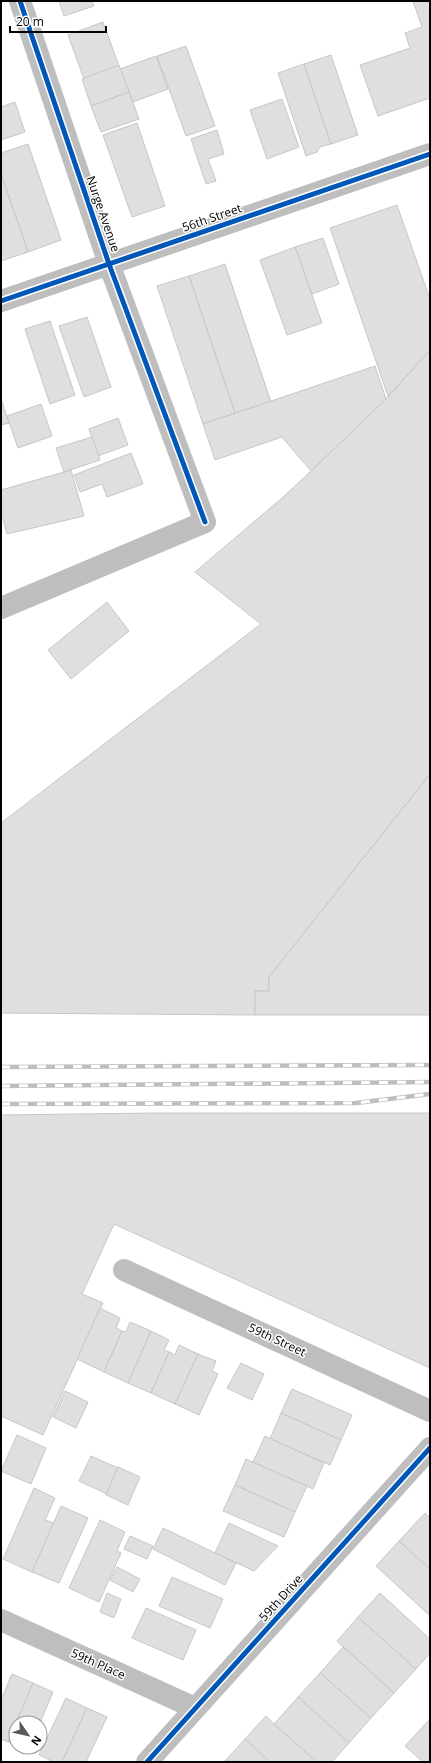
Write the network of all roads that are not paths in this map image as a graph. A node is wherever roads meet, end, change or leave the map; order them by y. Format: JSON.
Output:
{"nodes":[{"id":1,"x":20,"y":1,"type":"edge"},
{"id":2,"x":430,"y":154,"type":"edge"},
{"id":3,"x":109,"y":264,"type":"junction"},
{"id":4,"x":1,"y":301,"type":"edge"},
{"id":5,"x":1,"y":608,"type":"edge"},
{"id":6,"x":124,"y":1270,"type":"dead end"},
{"id":7,"x":430,"y":1411,"type":"edge"},
{"id":8,"x":427,"y":1457,"type":"edge"},
{"id":9,"x":1,"y":1620,"type":"edge"},
{"id":10,"x":195,"y":1708,"type":"junction"},
{"id":11,"x":147,"y":1762,"type":"edge"}],
"edges":[{"from":1,"to":3,"type":"street","name":"Nurge Avenue"},
{"from":2,"to":3,"type":"street","name":"56th Street"},
{"from":3,"to":4,"type":"street","name":"56th Street"},
{"from":3,"to":5,"type":"street","name":"Nurge Avenue"},
{"from":6,"to":7,"type":"street","name":"59th Street"},
{"from":8,"to":10,"type":"street","name":"59th Drive"},
{"from":9,"to":10,"type":"street","name":"59th Place"},
{"from":10,"to":11,"type":"street","name":"59th Drive"}]}
